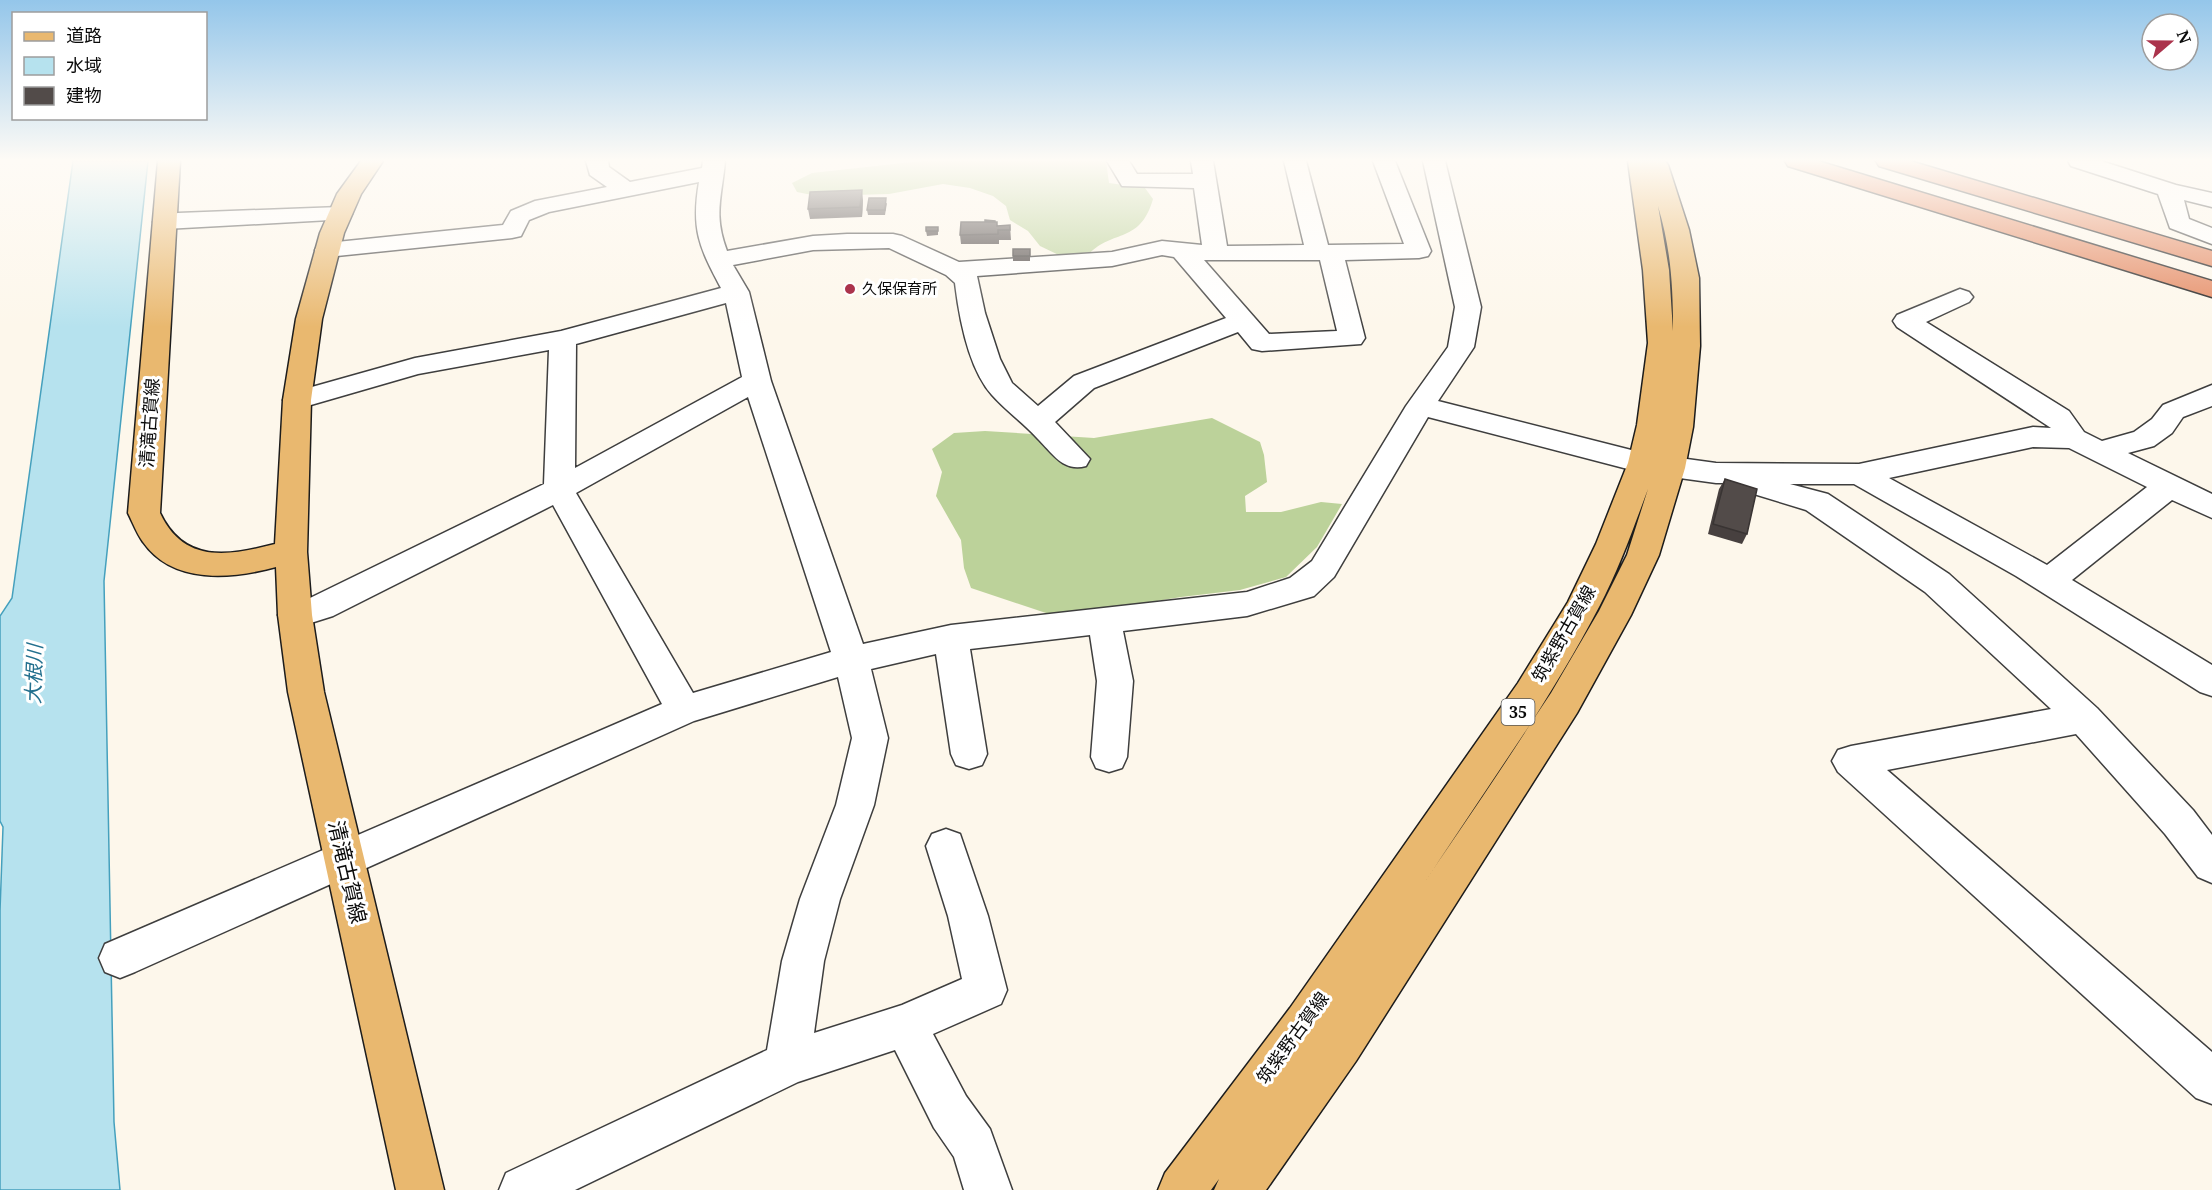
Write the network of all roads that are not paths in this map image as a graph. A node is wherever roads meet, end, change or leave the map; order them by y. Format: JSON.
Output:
{"nodes":[{"id":1,"x":165,"y":217,"type":"edge"},
{"id":2,"x":272,"y":217,"type":"edge"},
{"id":3,"x":339,"y":217,"type":"edge"},
{"id":4,"x":519,"y":217,"type":"edge"},
{"id":5,"x":707,"y":217,"type":"edge"},
{"id":6,"x":1210,"y":217,"type":"edge"},
{"id":7,"x":1313,"y":217,"type":"edge"},
{"id":8,"x":1405,"y":217,"type":"edge"},
{"id":9,"x":1447,"y":217,"type":"edge"},
{"id":10,"x":1647,"y":217,"type":"edge"},
{"id":11,"x":1673,"y":217,"type":"edge"},
{"id":12,"x":1977,"y":217,"type":"edge"},
{"id":13,"x":2013,"y":217,"type":"edge"},
{"id":14,"x":2043,"y":217,"type":"edge"},
{"id":15,"x":2071,"y":217,"type":"edge"},
{"id":16,"x":2176,"y":217,"type":"edge"},
{"id":17,"x":165,"y":222,"type":"junction"},
{"id":18,"x":2212,"y":237,"type":"edge"},
{"id":19,"x":327,"y":250,"type":"junction"},
{"id":20,"x":1184,"y":253,"type":"junction"},
{"id":21,"x":1324,"y":253,"type":"junction"},
{"id":22,"x":1216,"y":254,"type":"junction"},
{"id":23,"x":2212,"y":259,"type":"edge"},
{"id":24,"x":718,"y":260,"type":"junction"},
{"id":25,"x":2212,"y":268,"type":"edge"},
{"id":26,"x":955,"y":270,"type":"junction"},
{"id":27,"x":2212,"y":278,"type":"edge"},
{"id":28,"x":2212,"y":289,"type":"edge"},
{"id":29,"x":736,"y":292,"type":"junction"},
{"id":30,"x":1960,"y":297,"type":"dead end"},
{"id":31,"x":1242,"y":321,"type":"junction"},
{"id":32,"x":563,"y":339,"type":"junction"},
{"id":33,"x":757,"y":381,"type":"junction"},
{"id":34,"x":2212,"y":394,"type":"edge"},
{"id":35,"x":297,"y":400,"type":"junction"},
{"id":36,"x":1420,"y":406,"type":"junction"},
{"id":37,"x":1038,"y":421,"type":"junction"},
{"id":38,"x":2087,"y":445,"type":"junction"},
{"id":39,"x":1075,"y":459,"type":"dead end"},
{"id":40,"x":1657,"y":466,"type":"junction"},
{"id":41,"x":1716,"y":472,"type":"junction"},
{"id":42,"x":1859,"y":474,"type":"junction"},
{"id":43,"x":2169,"y":486,"type":"junction"},
{"id":44,"x":559,"y":489,"type":"junction"},
{"id":45,"x":2212,"y":507,"type":"edge"},
{"id":46,"x":291,"y":552,"type":"junction"},
{"id":47,"x":2048,"y":582,"type":"junction"},
{"id":48,"x":295,"y":615,"type":"junction"},
{"id":49,"x":1104,"y":621,"type":"junction"},
{"id":50,"x":951,"y":638,"type":"junction"},
{"id":51,"x":851,"y":660,"type":"junction"},
{"id":52,"x":2212,"y":682,"type":"edge"},
{"id":53,"x":684,"y":710,"type":"junction"},
{"id":54,"x":2084,"y":718,"type":"junction"},
{"id":55,"x":969,"y":754,"type":"dead end"},
{"id":56,"x":1109,"y":757,"type":"dead end"},
{"id":57,"x":946,"y":846,"type":"dead end"},
{"id":58,"x":344,"y":860,"type":"junction"},
{"id":59,"x":2212,"y":865,"type":"edge"},
{"id":60,"x":120,"y":958,"type":"dead end"},
{"id":61,"x":905,"y":1025,"type":"junction"},
{"id":62,"x":787,"y":1064,"type":"junction"},
{"id":63,"x":2212,"y":1082,"type":"edge"},
{"id":64,"x":420,"y":1190,"type":"edge"},
{"id":65,"x":523,"y":1190,"type":"edge"},
{"id":66,"x":987,"y":1190,"type":"edge"},
{"id":67,"x":1182,"y":1190,"type":"edge"},
{"id":68,"x":1238,"y":1190,"type":"edge"}],
"edges":[{"from":1,"to":17,"type":"main road","name":"清滝古賀線"},
{"from":2,"to":17,"type":"street"},
{"from":3,"to":19,"type":"main road","name":"清滝古賀線"},
{"from":4,"to":19,"type":"street"},
{"from":5,"to":24,"type":"street"},
{"from":6,"to":22,"type":"street"},
{"from":7,"to":21,"type":"street"},
{"from":8,"to":21,"type":"street"},
{"from":9,"to":36,"type":"street"},
{"from":10,"to":40,"type":"main road","name":"筑紫野古賀線","number":"35"},
{"from":11,"to":40,"type":"main road","name":"筑紫野古賀線","number":"35"},
{"from":12,"to":28,"type":"highway"},
{"from":13,"to":27,"type":"highway"},
{"from":14,"to":25,"type":"highway"},
{"from":15,"to":23,"type":"highway"},
{"from":16,"to":18,"type":"street"},
{"from":17,"to":46,"type":"main road","name":"清滝古賀線"},
{"from":19,"to":35,"type":"main road","name":"清滝古賀線"},
{"from":20,"to":22,"type":"street"},
{"from":20,"to":26,"type":"street"},
{"from":20,"to":31,"type":"street"},
{"from":21,"to":22,"type":"street"},
{"from":21,"to":31,"type":"street"},
{"from":24,"to":26,"type":"street"},
{"from":24,"to":29,"type":"street"},
{"from":26,"to":37,"type":"street"},
{"from":29,"to":32,"type":"street"},
{"from":29,"to":33,"type":"street"},
{"from":30,"to":38,"type":"street"},
{"from":31,"to":37,"type":"street"},
{"from":32,"to":35,"type":"street"},
{"from":32,"to":44,"type":"street"},
{"from":33,"to":44,"type":"street"},
{"from":33,"to":51,"type":"street"},
{"from":34,"to":38,"type":"street"},
{"from":35,"to":46,"type":"main road","name":"清滝古賀線"},
{"from":36,"to":40,"type":"street"},
{"from":36,"to":49,"type":"street"},
{"from":37,"to":39,"type":"street"},
{"from":38,"to":42,"type":"street"},
{"from":38,"to":43,"type":"street"},
{"from":40,"to":41,"type":"street"},
{"from":40,"to":67,"type":"main road","name":"筑紫野古賀線","number":"35"},
{"from":40,"to":68,"type":"main road","name":"筑紫野古賀線","number":"35"},
{"from":41,"to":42,"type":"street"},
{"from":41,"to":54,"type":"street"},
{"from":42,"to":47,"type":"street"},
{"from":43,"to":45,"type":"street"},
{"from":43,"to":47,"type":"street"},
{"from":44,"to":48,"type":"street"},
{"from":44,"to":53,"type":"street"},
{"from":46,"to":48,"type":"main road","name":"清滝古賀線"},
{"from":47,"to":52,"type":"street"},
{"from":48,"to":58,"type":"main road","name":"清滝古賀線"},
{"from":49,"to":50,"type":"street"},
{"from":49,"to":56,"type":"street"},
{"from":50,"to":51,"type":"street"},
{"from":50,"to":55,"type":"street"},
{"from":51,"to":53,"type":"street"},
{"from":51,"to":62,"type":"street"},
{"from":53,"to":58,"type":"street"},
{"from":54,"to":59,"type":"street"},
{"from":54,"to":63,"type":"street"},
{"from":57,"to":61,"type":"street"},
{"from":58,"to":60,"type":"street"},
{"from":58,"to":64,"type":"main road","name":"清滝古賀線"},
{"from":61,"to":62,"type":"street"},
{"from":61,"to":66,"type":"street"},
{"from":62,"to":65,"type":"street"}]}
